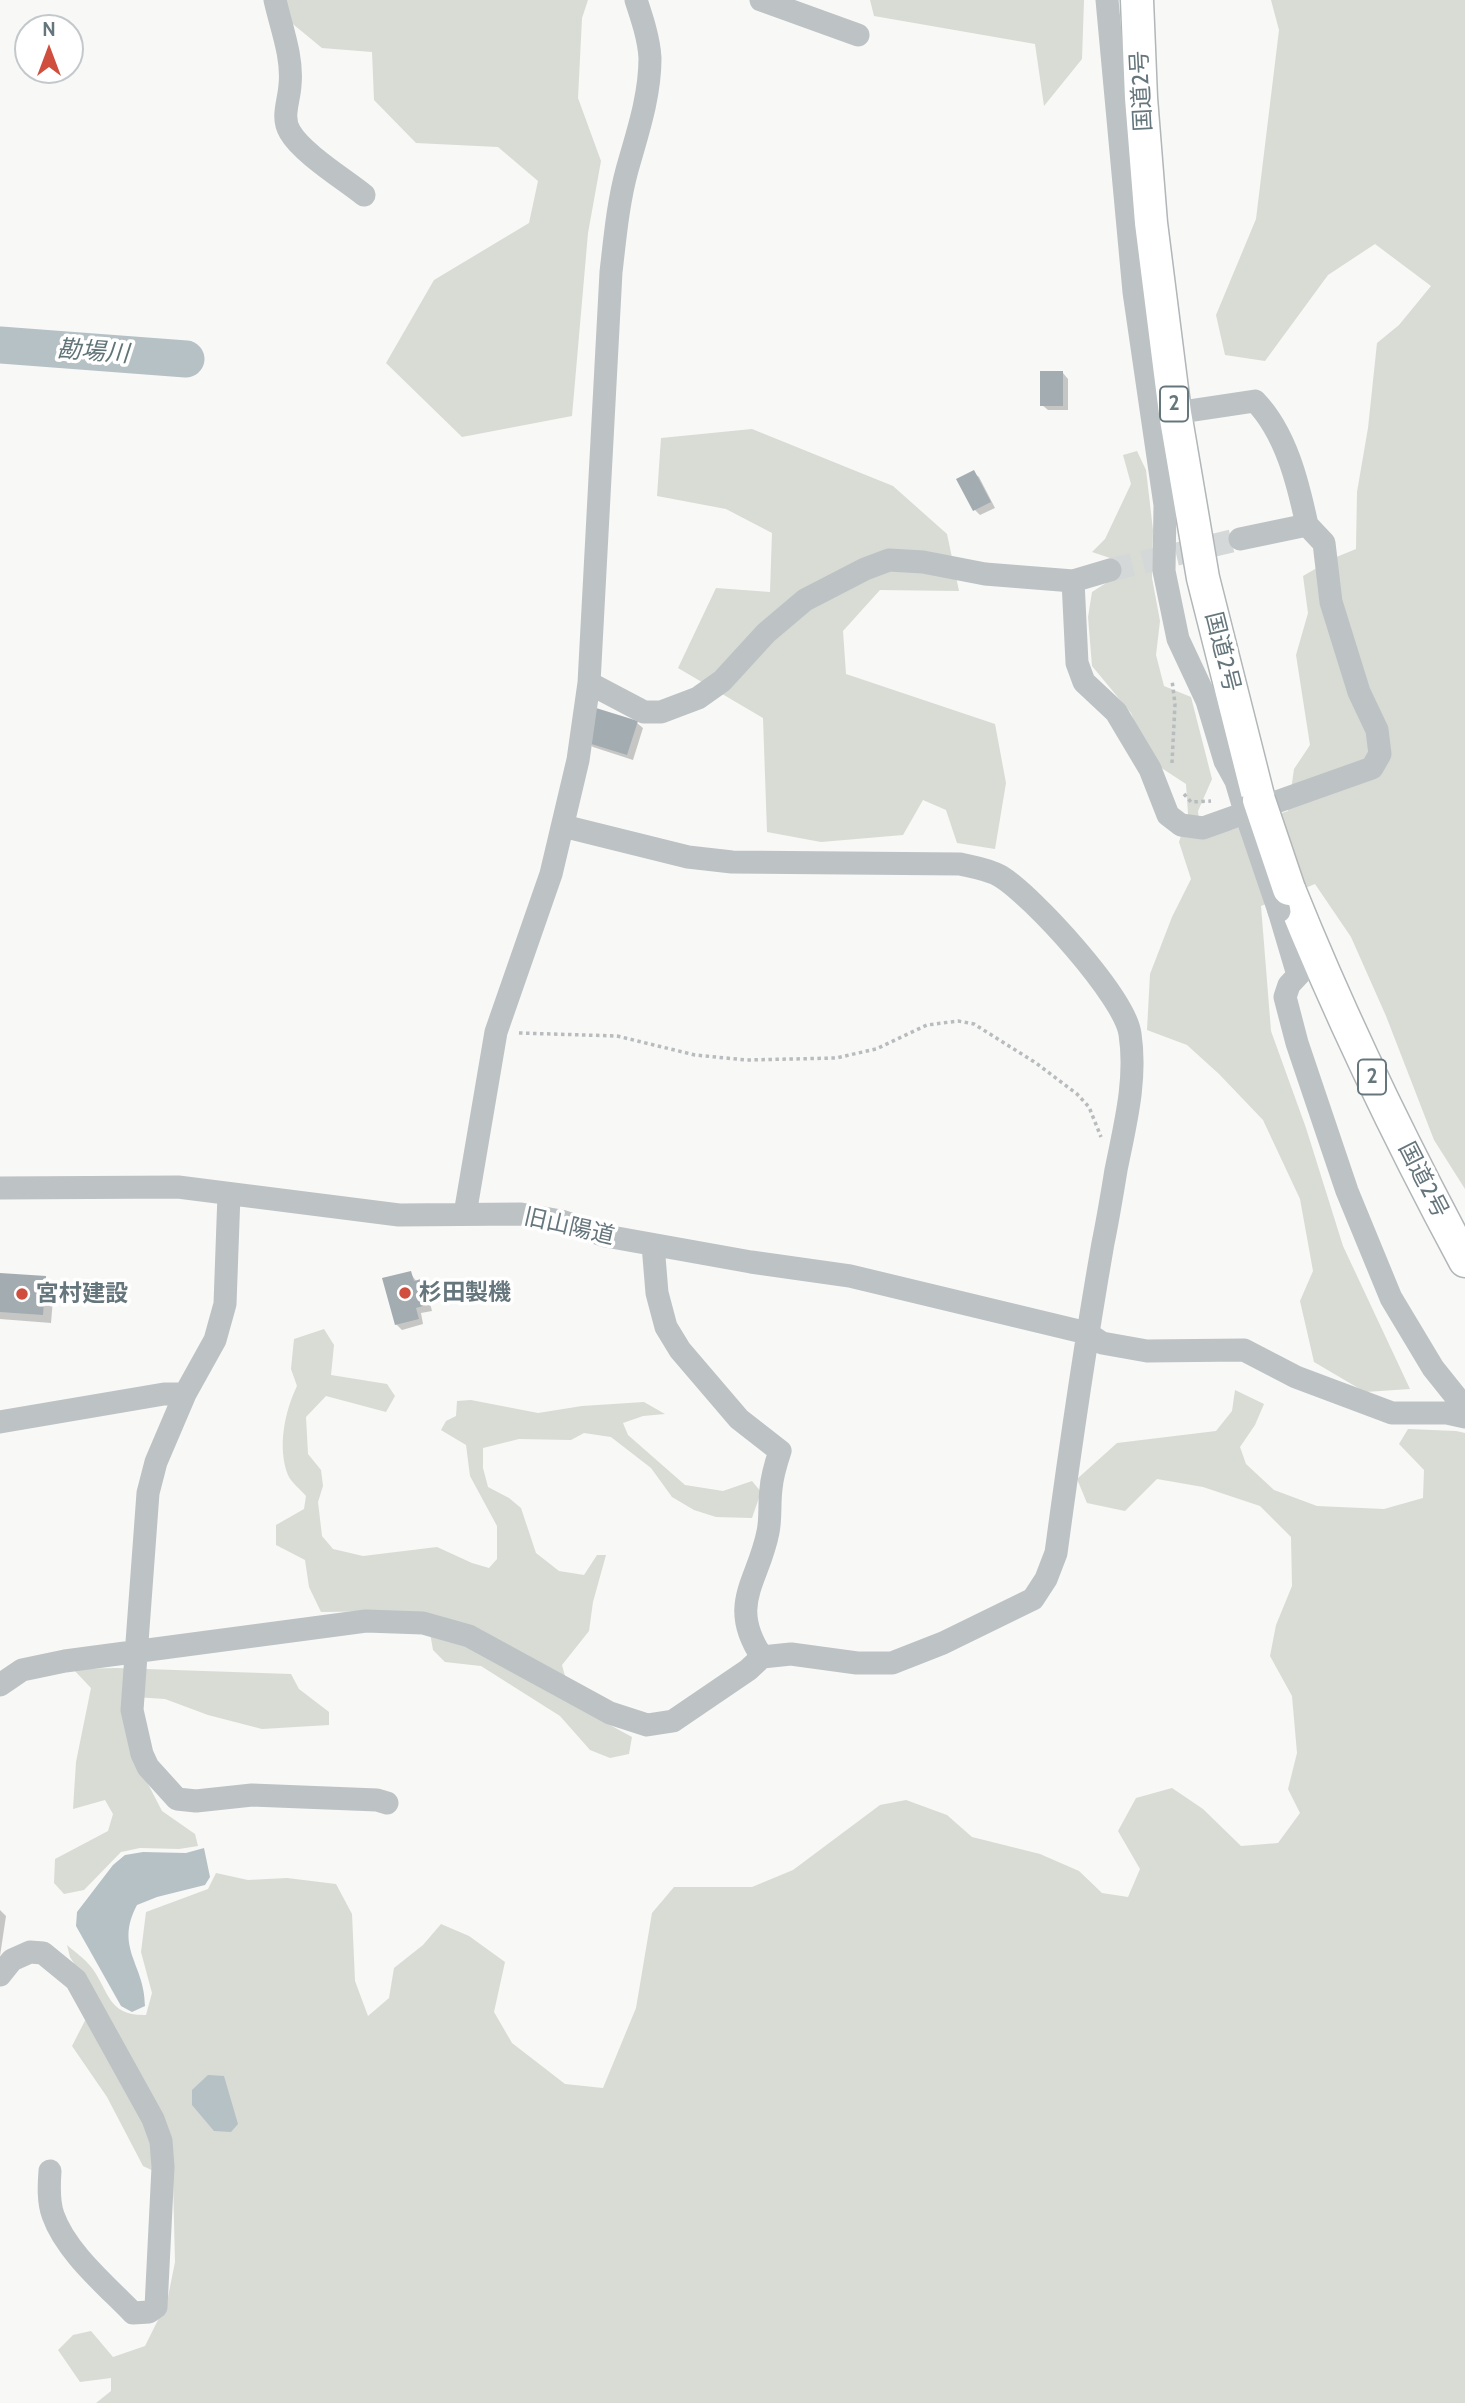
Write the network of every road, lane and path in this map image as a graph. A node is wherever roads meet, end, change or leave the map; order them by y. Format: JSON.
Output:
{"nodes":[{"id":1,"x":275,"y":0,"type":"edge"},
{"id":2,"x":636,"y":0,"type":"edge"},
{"id":3,"x":761,"y":0,"type":"edge"},
{"id":4,"x":1107,"y":0,"type":"edge"},
{"id":5,"x":1137,"y":0,"type":"edge"},
{"id":6,"x":858,"y":35,"type":"dead end"},
{"id":7,"x":364,"y":195,"type":"dead end"},
{"id":8,"x":1175,"y":413,"type":"junction"},
{"id":9,"x":1307,"y":525,"type":"junction"},
{"id":10,"x":1240,"y":539,"type":"tunnel mouth"},
{"id":11,"x":1110,"y":570,"type":"tunnel mouth"},
{"id":12,"x":1073,"y":581,"type":"junction"},
{"id":13,"x":1178,"y":639,"type":"junction"},
{"id":14,"x":589,"y":683,"type":"junction"},
{"id":15,"x":1171,"y":774,"type":"dead end"},
{"id":16,"x":1183,"y":793,"type":"dead end"},
{"id":17,"x":1246,"y":808,"type":"junction"},
{"id":18,"x":563,"y":826,"type":"junction"},
{"id":19,"x":1307,"y":966,"type":"junction"},
{"id":20,"x":496,"y":1032,"type":"junction"},
{"id":21,"x":1118,"y":1164,"type":"junction"},
{"id":22,"x":0,"y":1188,"type":"edge"},
{"id":23,"x":229,"y":1194,"type":"junction"},
{"id":24,"x":465,"y":1214,"type":"junction"},
{"id":25,"x":653,"y":1245,"type":"junction"},
{"id":26,"x":1465,"y":1261,"type":"edge"},
{"id":27,"x":1087,"y":1333,"type":"junction"},
{"id":28,"x":185,"y":1394,"type":"junction"},
{"id":29,"x":1465,"y":1408,"type":"edge"},
{"id":30,"x":1465,"y":1417,"type":"edge"},
{"id":31,"x":0,"y":1422,"type":"edge"},
{"id":32,"x":138,"y":1651,"type":"junction"},
{"id":33,"x":762,"y":1657,"type":"junction"},
{"id":34,"x":0,"y":1685,"type":"edge"},
{"id":35,"x":387,"y":1803,"type":"dead end"},
{"id":36,"x":0,"y":1975,"type":"edge"},
{"id":37,"x":50,"y":2171,"type":"dead end"}],
"edges":[{"from":1,"to":7,"type":"street"},
{"from":2,"to":14,"type":"street"},
{"from":3,"to":6,"type":"street"},
{"from":4,"to":13,"type":"street"},
{"from":5,"to":8,"type":"highway","name":"国道2号","number":"2"},
{"from":8,"to":9,"type":"street"},
{"from":8,"to":17,"type":"highway","name":"国道2号","number":"2"},
{"from":9,"to":10,"type":"street"},
{"from":9,"to":17,"type":"street"},
{"from":11,"to":12,"type":"street"},
{"from":12,"to":14,"type":"street"},
{"from":12,"to":17,"type":"street"},
{"from":13,"to":15,"type":"path"},
{"from":13,"to":17,"type":"street"},
{"from":14,"to":18,"type":"street"},
{"from":16,"to":17,"type":"path"},
{"from":17,"to":19,"type":"highway","name":"国道2号","number":"2","bridge":true},
{"from":18,"to":20,"type":"street"},
{"from":18,"to":21,"type":"street"},
{"from":19,"to":26,"type":"highway","name":"国道2号","number":"2"},
{"from":19,"to":29,"type":"street"},
{"from":20,"to":21,"type":"path"},
{"from":20,"to":24,"type":"street"},
{"from":21,"to":27,"type":"street"},
{"from":22,"to":23,"type":"street","name":"旧山陽道"},
{"from":23,"to":24,"type":"street","name":"旧山陽道"},
{"from":23,"to":28,"type":"street"},
{"from":24,"to":25,"type":"street","name":"旧山陽道"},
{"from":25,"to":27,"type":"street","name":"旧山陽道"},
{"from":25,"to":33,"type":"street"},
{"from":27,"to":30,"type":"street","name":"旧山陽道"},
{"from":27,"to":33,"type":"street"},
{"from":28,"to":31,"type":"street"},
{"from":28,"to":32,"type":"street"},
{"from":32,"to":33,"type":"street"},
{"from":32,"to":34,"type":"street"},
{"from":32,"to":35,"type":"street"},
{"from":36,"to":37,"type":"street"}]}
